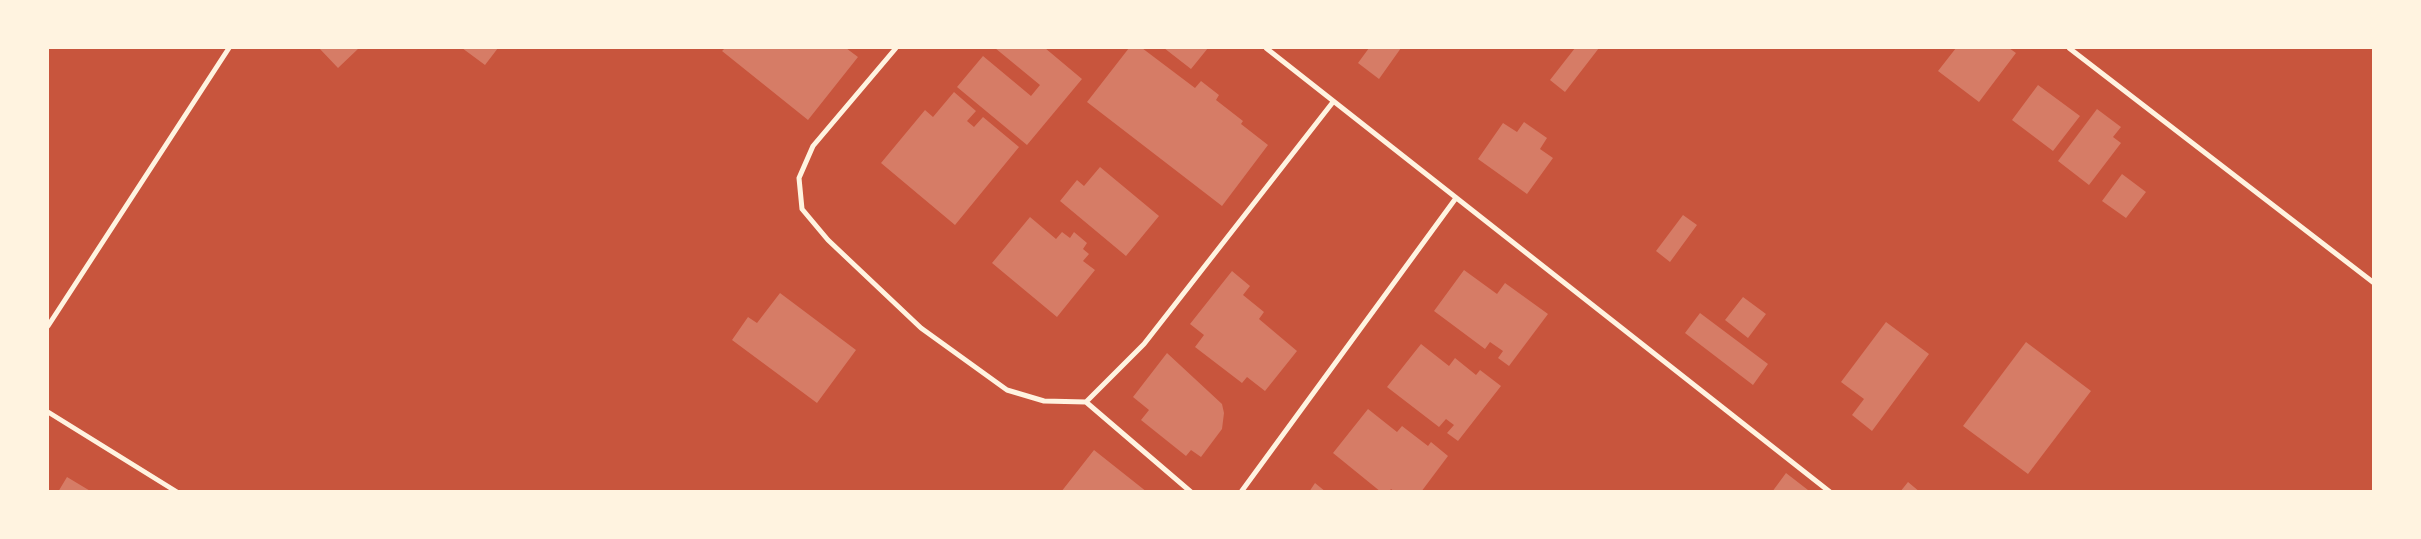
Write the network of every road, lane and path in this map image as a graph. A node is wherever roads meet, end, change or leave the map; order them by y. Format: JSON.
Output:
{"nodes":[{"id":1,"x":229,"y":48,"type":"edge"},
{"id":2,"x":896,"y":48,"type":"edge"},
{"id":3,"x":1266,"y":48,"type":"edge"},
{"id":4,"x":2069,"y":48,"type":"edge"},
{"id":5,"x":1333,"y":102,"type":"junction"},
{"id":6,"x":1456,"y":198,"type":"junction"},
{"id":7,"x":2374,"y":283,"type":"edge"},
{"id":8,"x":48,"y":326,"type":"edge"},
{"id":9,"x":1086,"y":402,"type":"junction"},
{"id":10,"x":48,"y":412,"type":"edge"},
{"id":11,"x":177,"y":492,"type":"edge"},
{"id":12,"x":1191,"y":492,"type":"edge"},
{"id":13,"x":1241,"y":492,"type":"edge"},
{"id":14,"x":1830,"y":492,"type":"edge"}],
"edges":[{"from":1,"to":8,"type":"street"},
{"from":2,"to":9,"type":"street"},
{"from":3,"to":5,"type":"street"},
{"from":4,"to":7,"type":"street"},
{"from":5,"to":6,"type":"street"},
{"from":5,"to":9,"type":"street"},
{"from":6,"to":13,"type":"street"},
{"from":6,"to":14,"type":"street"},
{"from":9,"to":12,"type":"street"},
{"from":10,"to":11,"type":"street"}]}
